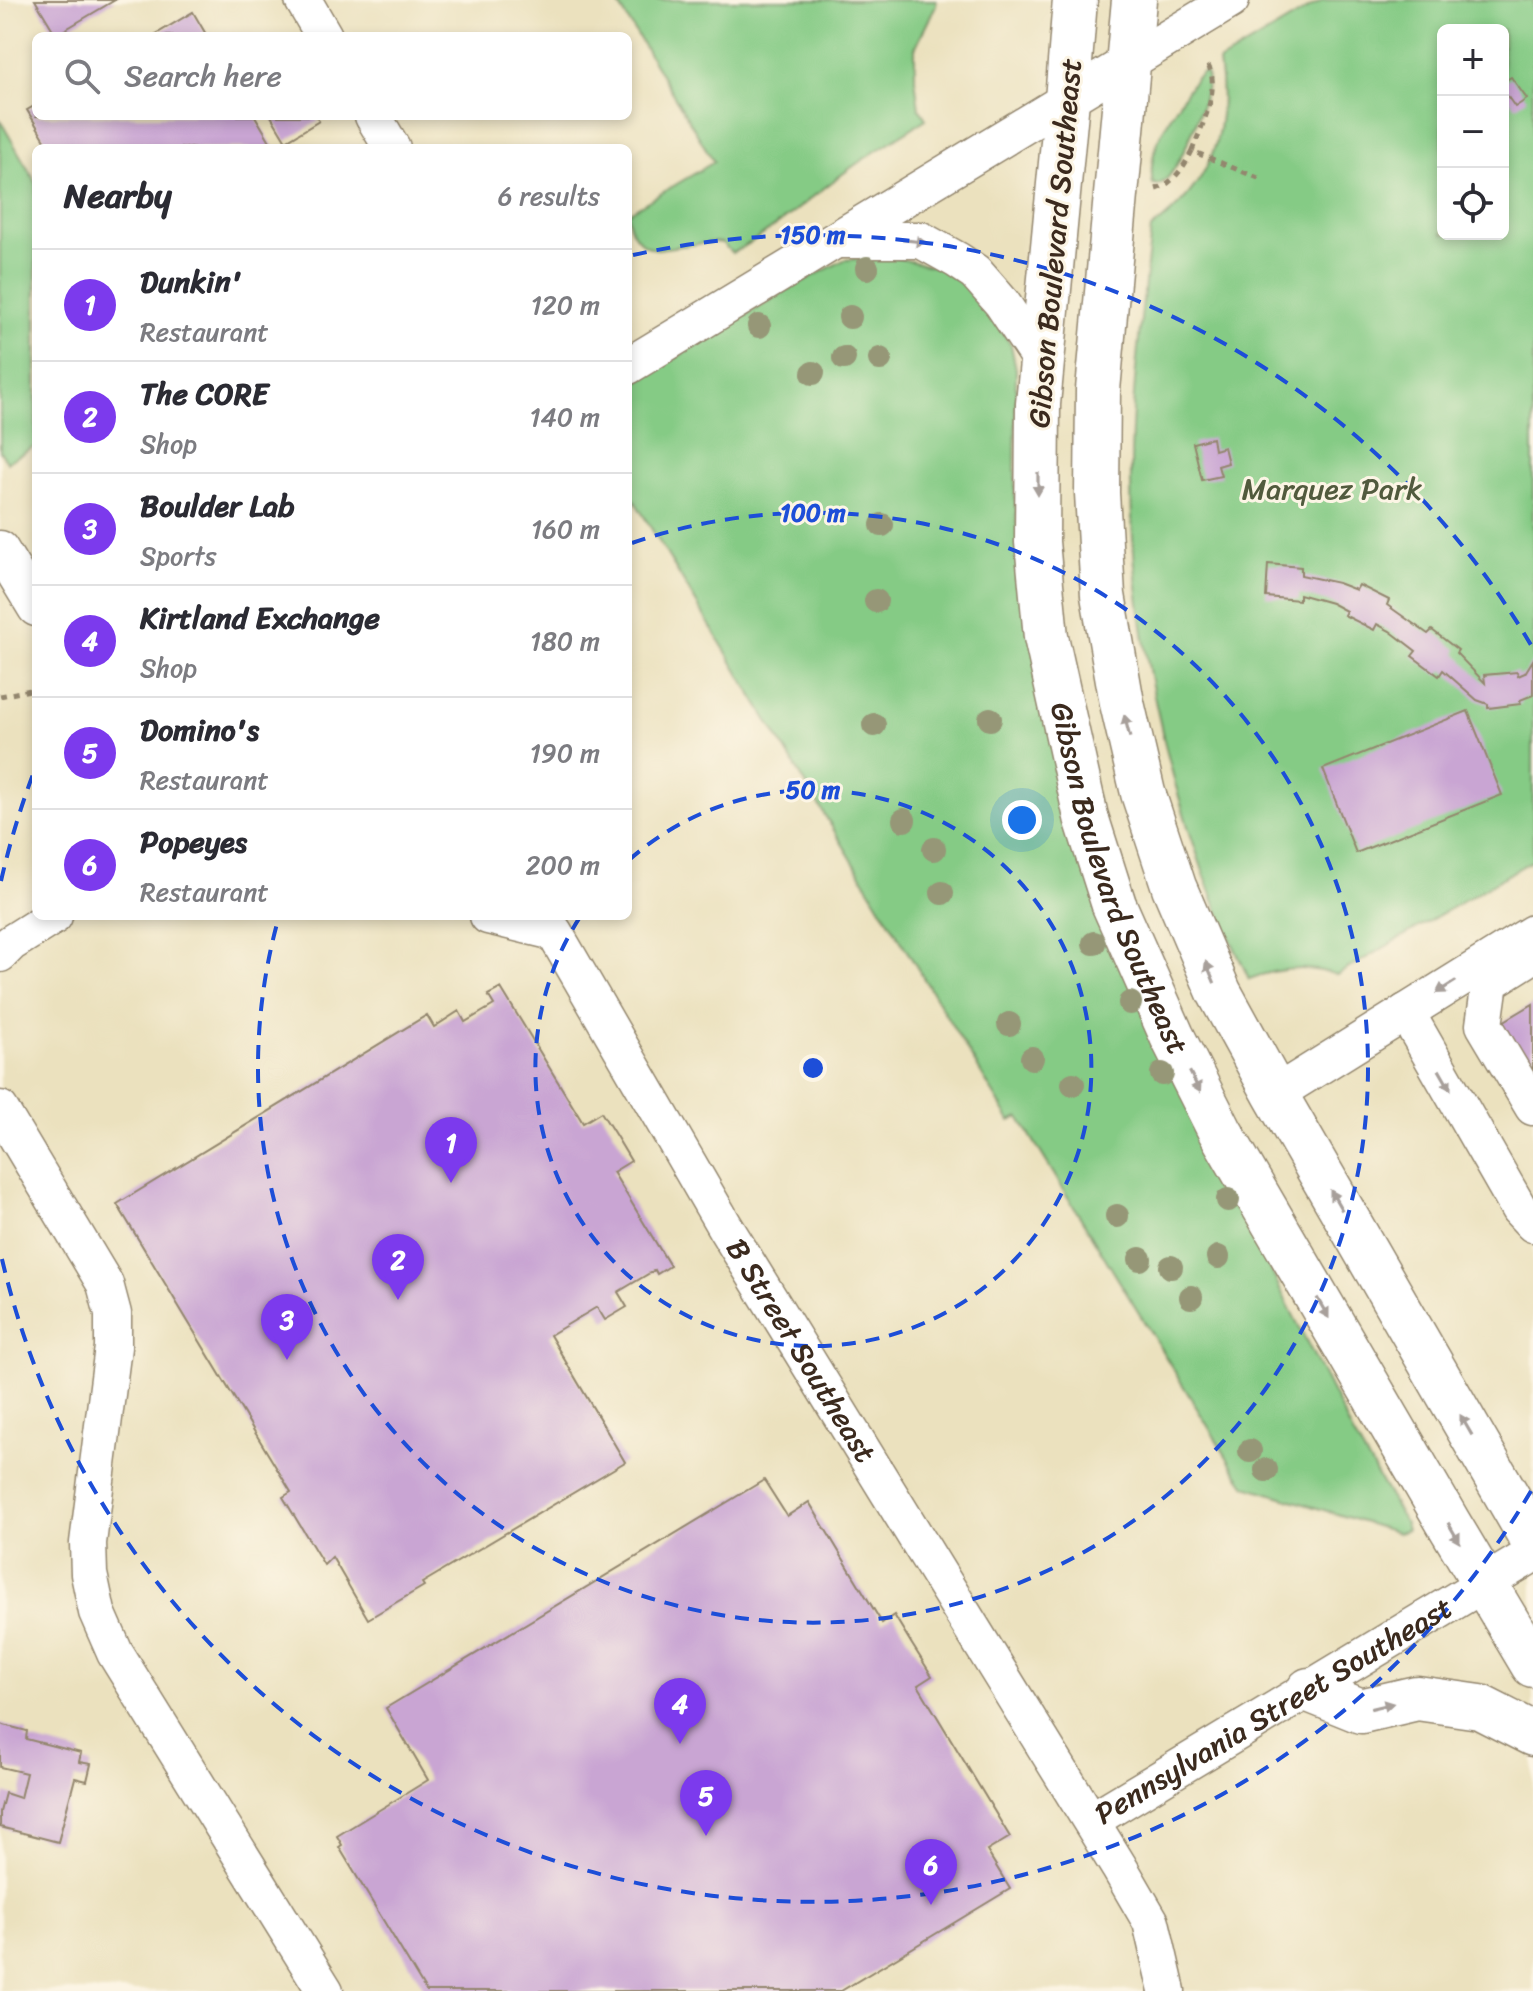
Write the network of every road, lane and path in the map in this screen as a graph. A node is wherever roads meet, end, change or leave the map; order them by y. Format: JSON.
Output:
{"nodes":[{"id":1,"x":303,"y":0,"type":"edge"},
{"id":2,"x":1075,"y":0,"type":"edge"},
{"id":3,"x":1134,"y":0,"type":"edge"},
{"id":4,"x":1231,"y":0,"type":"edge"},
{"id":5,"x":322,"y":32,"type":"edge"},
{"id":6,"x":1205,"y":61,"type":"dead end"},
{"id":7,"x":1128,"y":63,"type":"junction"},
{"id":8,"x":1067,"y":100,"type":"junction"},
{"id":9,"x":375,"y":120,"type":"edge"},
{"id":10,"x":390,"y":144,"type":"edge"},
{"id":11,"x":1192,"y":151,"type":"junction"},
{"id":12,"x":1263,"y":180,"type":"dead end"},
{"id":13,"x":1155,"y":190,"type":"dead end"},
{"id":14,"x":836,"y":240,"type":"junction"},
{"id":15,"x":1042,"y":363,"type":"junction"},
{"id":16,"x":632,"y":364,"type":"edge"},
{"id":17,"x":0,"y":549,"type":"edge"},
{"id":18,"x":32,"y":601,"type":"edge"},
{"id":19,"x":32,"y":690,"type":"edge"},
{"id":20,"x":0,"y":696,"type":"edge"},
{"id":21,"x":48,"y":920,"type":"edge"},
{"id":22,"x":504,"y":920,"type":"edge"},
{"id":23,"x":1533,"y":933,"type":"edge"},
{"id":24,"x":0,"y":954,"type":"edge"},
{"id":25,"x":1533,"y":955,"type":"edge"},
{"id":26,"x":1406,"y":1012,"type":"junction"},
{"id":27,"x":1275,"y":1094,"type":"junction"},
{"id":28,"x":1533,"y":1107,"type":"edge"},
{"id":29,"x":0,"y":1109,"type":"edge"},
{"id":30,"x":1533,"y":1224,"type":"edge"},
{"id":31,"x":1533,"y":1541,"type":"edge"},
{"id":32,"x":1533,"y":1554,"type":"edge"},
{"id":33,"x":1484,"y":1585,"type":"junction"},
{"id":34,"x":1533,"y":1665,"type":"edge"},
{"id":35,"x":1309,"y":1690,"type":"junction"},
{"id":36,"x":1533,"y":1734,"type":"edge"},
{"id":37,"x":1092,"y":1820,"type":"junction"},
{"id":38,"x":325,"y":1991,"type":"edge"},
{"id":39,"x":1167,"y":1991,"type":"edge"}],
"edges":[{"from":1,"to":5,"type":"street"},
{"from":2,"to":8,"type":"main road","name":"Gibson Boulevard Southeast"},
{"from":3,"to":7,"type":"main road","name":"Gibson Boulevard Southeast"},
{"from":4,"to":7,"type":"street"},
{"from":6,"to":11,"type":"path"},
{"from":7,"to":8,"type":"street"},
{"from":27,"to":7,"type":"main road","name":"Gibson Boulevard Southeast","one_way":true},
{"from":8,"to":14,"type":"street"},
{"from":8,"to":15,"type":"main road","name":"Gibson Boulevard Southeast"},
{"from":9,"to":10,"type":"street"},
{"from":11,"to":12,"type":"path"},
{"from":11,"to":13,"type":"path"},
{"from":14,"to":15,"type":"street","one_way":true},
{"from":14,"to":16,"type":"street"},
{"from":15,"to":33,"type":"main road","name":"Gibson Boulevard Southeast","one_way":true},
{"from":17,"to":18,"type":"street"},
{"from":19,"to":20,"type":"path"},
{"from":21,"to":24,"type":"street"},
{"from":22,"to":37,"type":"street","name":"B Street Southeast"},
{"from":23,"to":26,"type":"street","one_way":true},
{"from":25,"to":28,"type":"street"},
{"from":26,"to":27,"type":"street"},
{"from":26,"to":30,"type":"street","one_way":true},
{"from":31,"to":27,"type":"main road","name":"Gibson Boulevard Southeast","one_way":true},
{"from":29,"to":38,"type":"street"},
{"from":32,"to":33,"type":"street","name":"Pennsylvania Street Southeast"},
{"from":33,"to":34,"type":"main road","name":"Gibson Boulevard Southeast"},
{"from":33,"to":35,"type":"street","name":"Pennsylvania Street Southeast"},
{"from":35,"to":36,"type":"main road","one_way":true},
{"from":35,"to":37,"type":"street","name":"Pennsylvania Street Southeast"},
{"from":37,"to":39,"type":"street","name":"Pennsylvania Street Southeast"}]}
